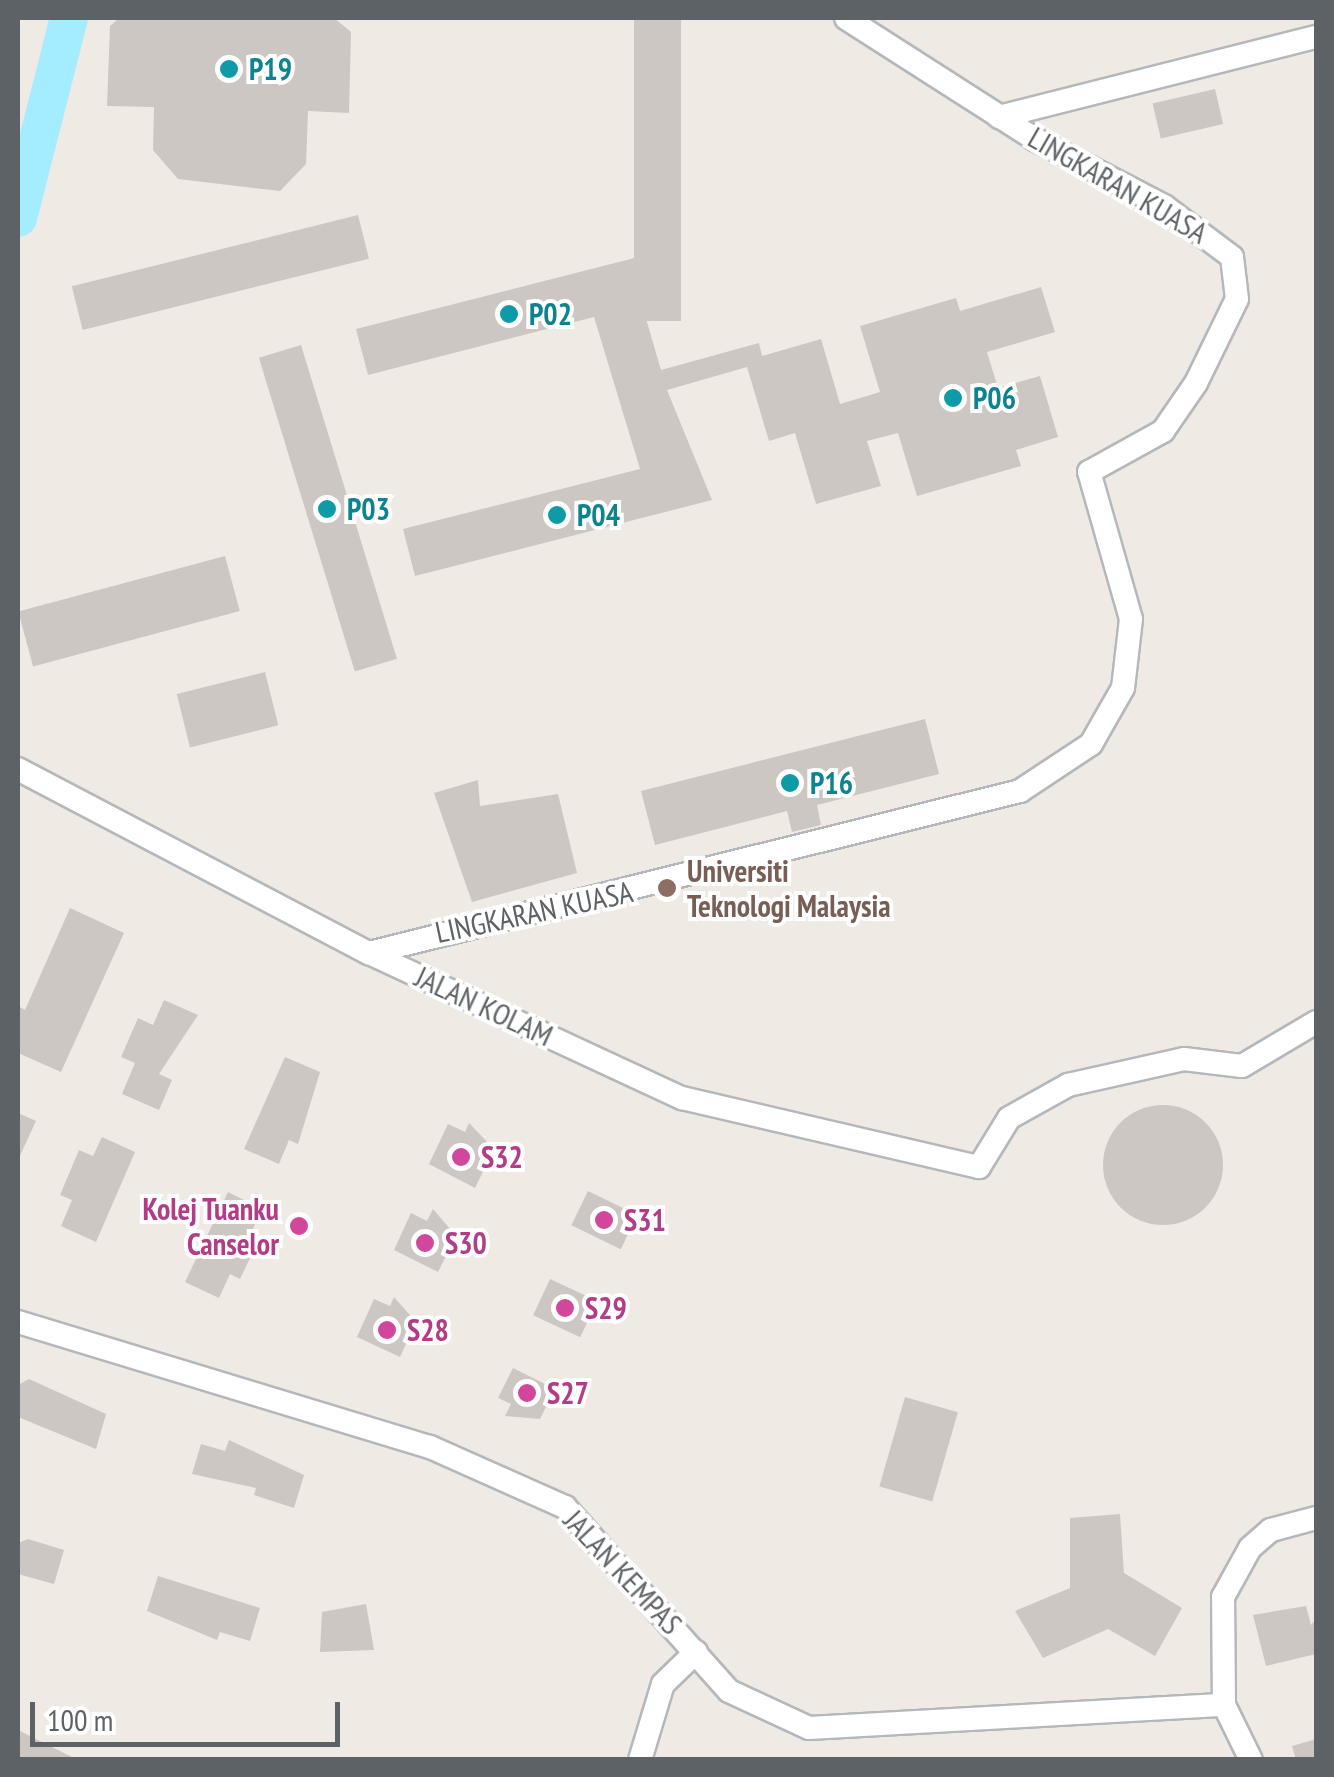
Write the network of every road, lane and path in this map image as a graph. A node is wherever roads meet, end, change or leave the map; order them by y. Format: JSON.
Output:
{"nodes":[{"id":1,"x":846,"y":18,"type":"edge"},
{"id":2,"x":1316,"y":37,"type":"edge"},
{"id":3,"x":1000,"y":117,"type":"junction"},
{"id":4,"x":18,"y":768,"type":"edge"},
{"id":5,"x":370,"y":953,"type":"junction"},
{"id":6,"x":1316,"y":1022,"type":"edge"},
{"id":7,"x":18,"y":1322,"type":"edge"},
{"id":8,"x":1316,"y":1518,"type":"edge"},
{"id":9,"x":696,"y":1652,"type":"junction"},
{"id":10,"x":1224,"y":1706,"type":"junction"},
{"id":11,"x":640,"y":1760,"type":"edge"},
{"id":12,"x":1251,"y":1760,"type":"edge"}],
"edges":[{"from":1,"to":3,"type":"street","name":"LINGKARAN KUASA"},
{"from":2,"to":3,"type":"street"},
{"from":3,"to":5,"type":"street","name":"LINGKARAN KUASA"},
{"from":4,"to":5,"type":"street","name":"JALAN KOLAM"},
{"from":5,"to":6,"type":"street","name":"JALAN KOLAM"},
{"from":7,"to":9,"type":"street","name":"JALAN KEMPAS"},
{"from":8,"to":10,"type":"street"},
{"from":9,"to":10,"type":"street","name":"JALAN KEMPAS"},
{"from":9,"to":11,"type":"street"},
{"from":10,"to":12,"type":"street"}]}
